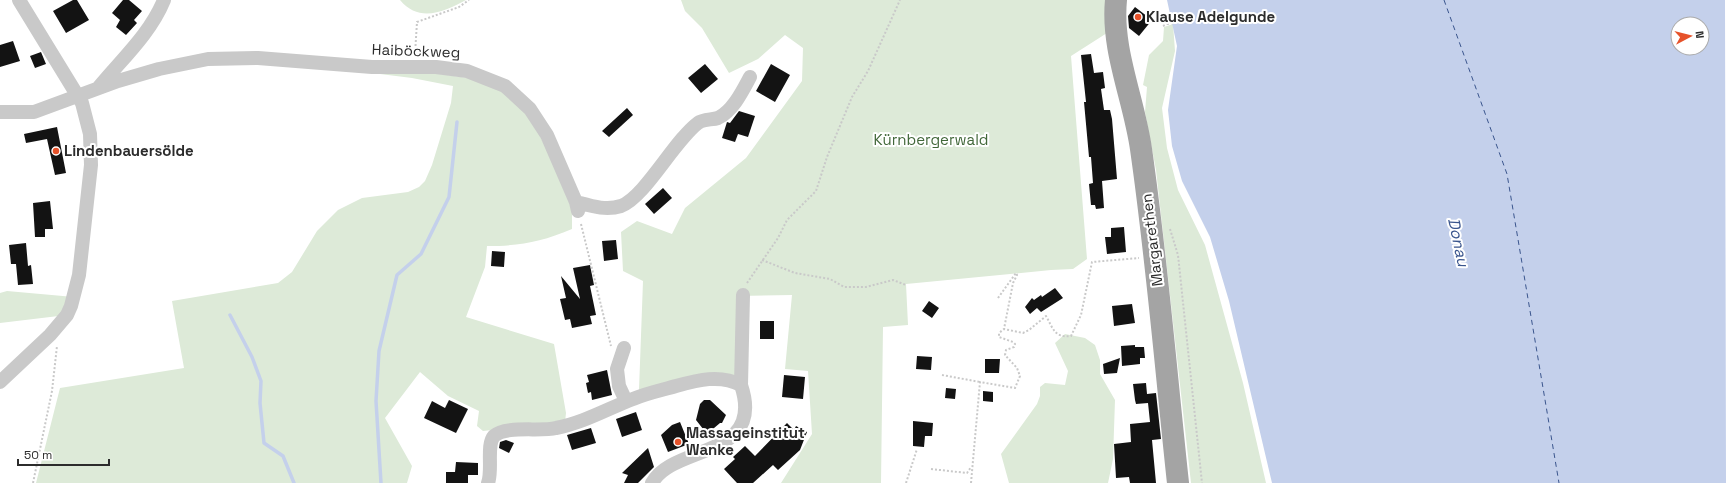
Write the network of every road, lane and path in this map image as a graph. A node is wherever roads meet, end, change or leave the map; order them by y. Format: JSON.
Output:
{"nodes":[{"id":1,"x":19,"y":0,"type":"edge"},
{"id":2,"x":164,"y":0,"type":"edge"},
{"id":3,"x":469,"y":0,"type":"edge"},
{"id":4,"x":900,"y":0,"type":"edge"},
{"id":5,"x":1116,"y":0,"type":"edge"},
{"id":6,"x":1172,"y":18,"type":"dead end"},
{"id":7,"x":1173,"y":23,"type":"dead end"},
{"id":8,"x":1167,"y":24,"type":"junction"},
{"id":9,"x":1163,"y":26,"type":"dead end"},
{"id":10,"x":415,"y":67,"type":"junction"},
{"id":11,"x":750,"y":77,"type":"dead end"},
{"id":12,"x":99,"y":87,"type":"junction"},
{"id":13,"x":78,"y":95,"type":"junction"},
{"id":14,"x":0,"y":112,"type":"edge"},
{"id":15,"x":577,"y":206,"type":"junction"},
{"id":16,"x":1168,"y":226,"type":"dead end"},
{"id":17,"x":1144,"y":257,"type":"dead end"},
{"id":18,"x":762,"y":260,"type":"junction"},
{"id":19,"x":906,"y":285,"type":"dead end"},
{"id":20,"x":744,"y":295,"type":"joint"},
{"id":21,"x":998,"y":298,"type":"dead end"},
{"id":22,"x":56,"y":328,"type":"junction"},
{"id":23,"x":1004,"y":329,"type":"junction"},
{"id":24,"x":624,"y":348,"type":"dead end"},
{"id":25,"x":618,"y":364,"type":"junction"},
{"id":26,"x":942,"y":375,"type":"dead end"},
{"id":27,"x":0,"y":382,"type":"edge"},
{"id":28,"x":980,"y":382,"type":"junction"},
{"id":29,"x":741,"y":385,"type":"junction"},
{"id":30,"x":626,"y":401,"type":"junction"},
{"id":31,"x":917,"y":449,"type":"dead end"},
{"id":32,"x":972,"y":466,"type":"junction"},
{"id":33,"x":931,"y":469,"type":"dead end"},
{"id":34,"x":33,"y":483,"type":"edge"},
{"id":35,"x":488,"y":483,"type":"edge"},
{"id":36,"x":652,"y":483,"type":"edge"},
{"id":37,"x":906,"y":483,"type":"edge"},
{"id":38,"x":971,"y":483,"type":"edge"},
{"id":39,"x":1178,"y":483,"type":"edge"},
{"id":40,"x":1202,"y":483,"type":"edge"}],
"edges":[{"from":1,"to":13,"type":"street"},
{"from":2,"to":12,"type":"street","name":"Haiböckweg"},
{"from":3,"to":10,"type":"path"},
{"from":4,"to":18,"type":"path"},
{"from":5,"to":39,"type":"main road","name":"Margarethen"},
{"from":6,"to":8,"type":"path"},
{"from":7,"to":8,"type":"path"},
{"from":8,"to":9,"type":"path"},
{"from":10,"to":12,"type":"street","name":"Haiböckweg"},
{"from":10,"to":15,"type":"street","name":"Haiböckweg"},
{"from":11,"to":15,"type":"street"},
{"from":12,"to":13,"type":"street","name":"Haiböckweg"},
{"from":13,"to":14,"type":"street","name":"Haiböckweg"},
{"from":13,"to":22,"type":"street"},
{"from":15,"to":25,"type":"path"},
{"from":16,"to":40,"type":"path"},
{"from":17,"to":23,"type":"path"},
{"from":18,"to":19,"type":"path"},
{"from":18,"to":20,"type":"path"},
{"from":20,"to":29,"type":"street"},
{"from":21,"to":23,"type":"path"},
{"from":22,"to":27,"type":"street"},
{"from":22,"to":34,"type":"path"},
{"from":23,"to":28,"type":"path"},
{"from":24,"to":25,"type":"street"},
{"from":25,"to":30,"type":"street"},
{"from":26,"to":28,"type":"path"},
{"from":28,"to":32,"type":"path"},
{"from":29,"to":30,"type":"street"},
{"from":29,"to":36,"type":"street"},
{"from":30,"to":35,"type":"street"},
{"from":31,"to":37,"type":"path"},
{"from":32,"to":33,"type":"path"},
{"from":32,"to":38,"type":"path"}]}
